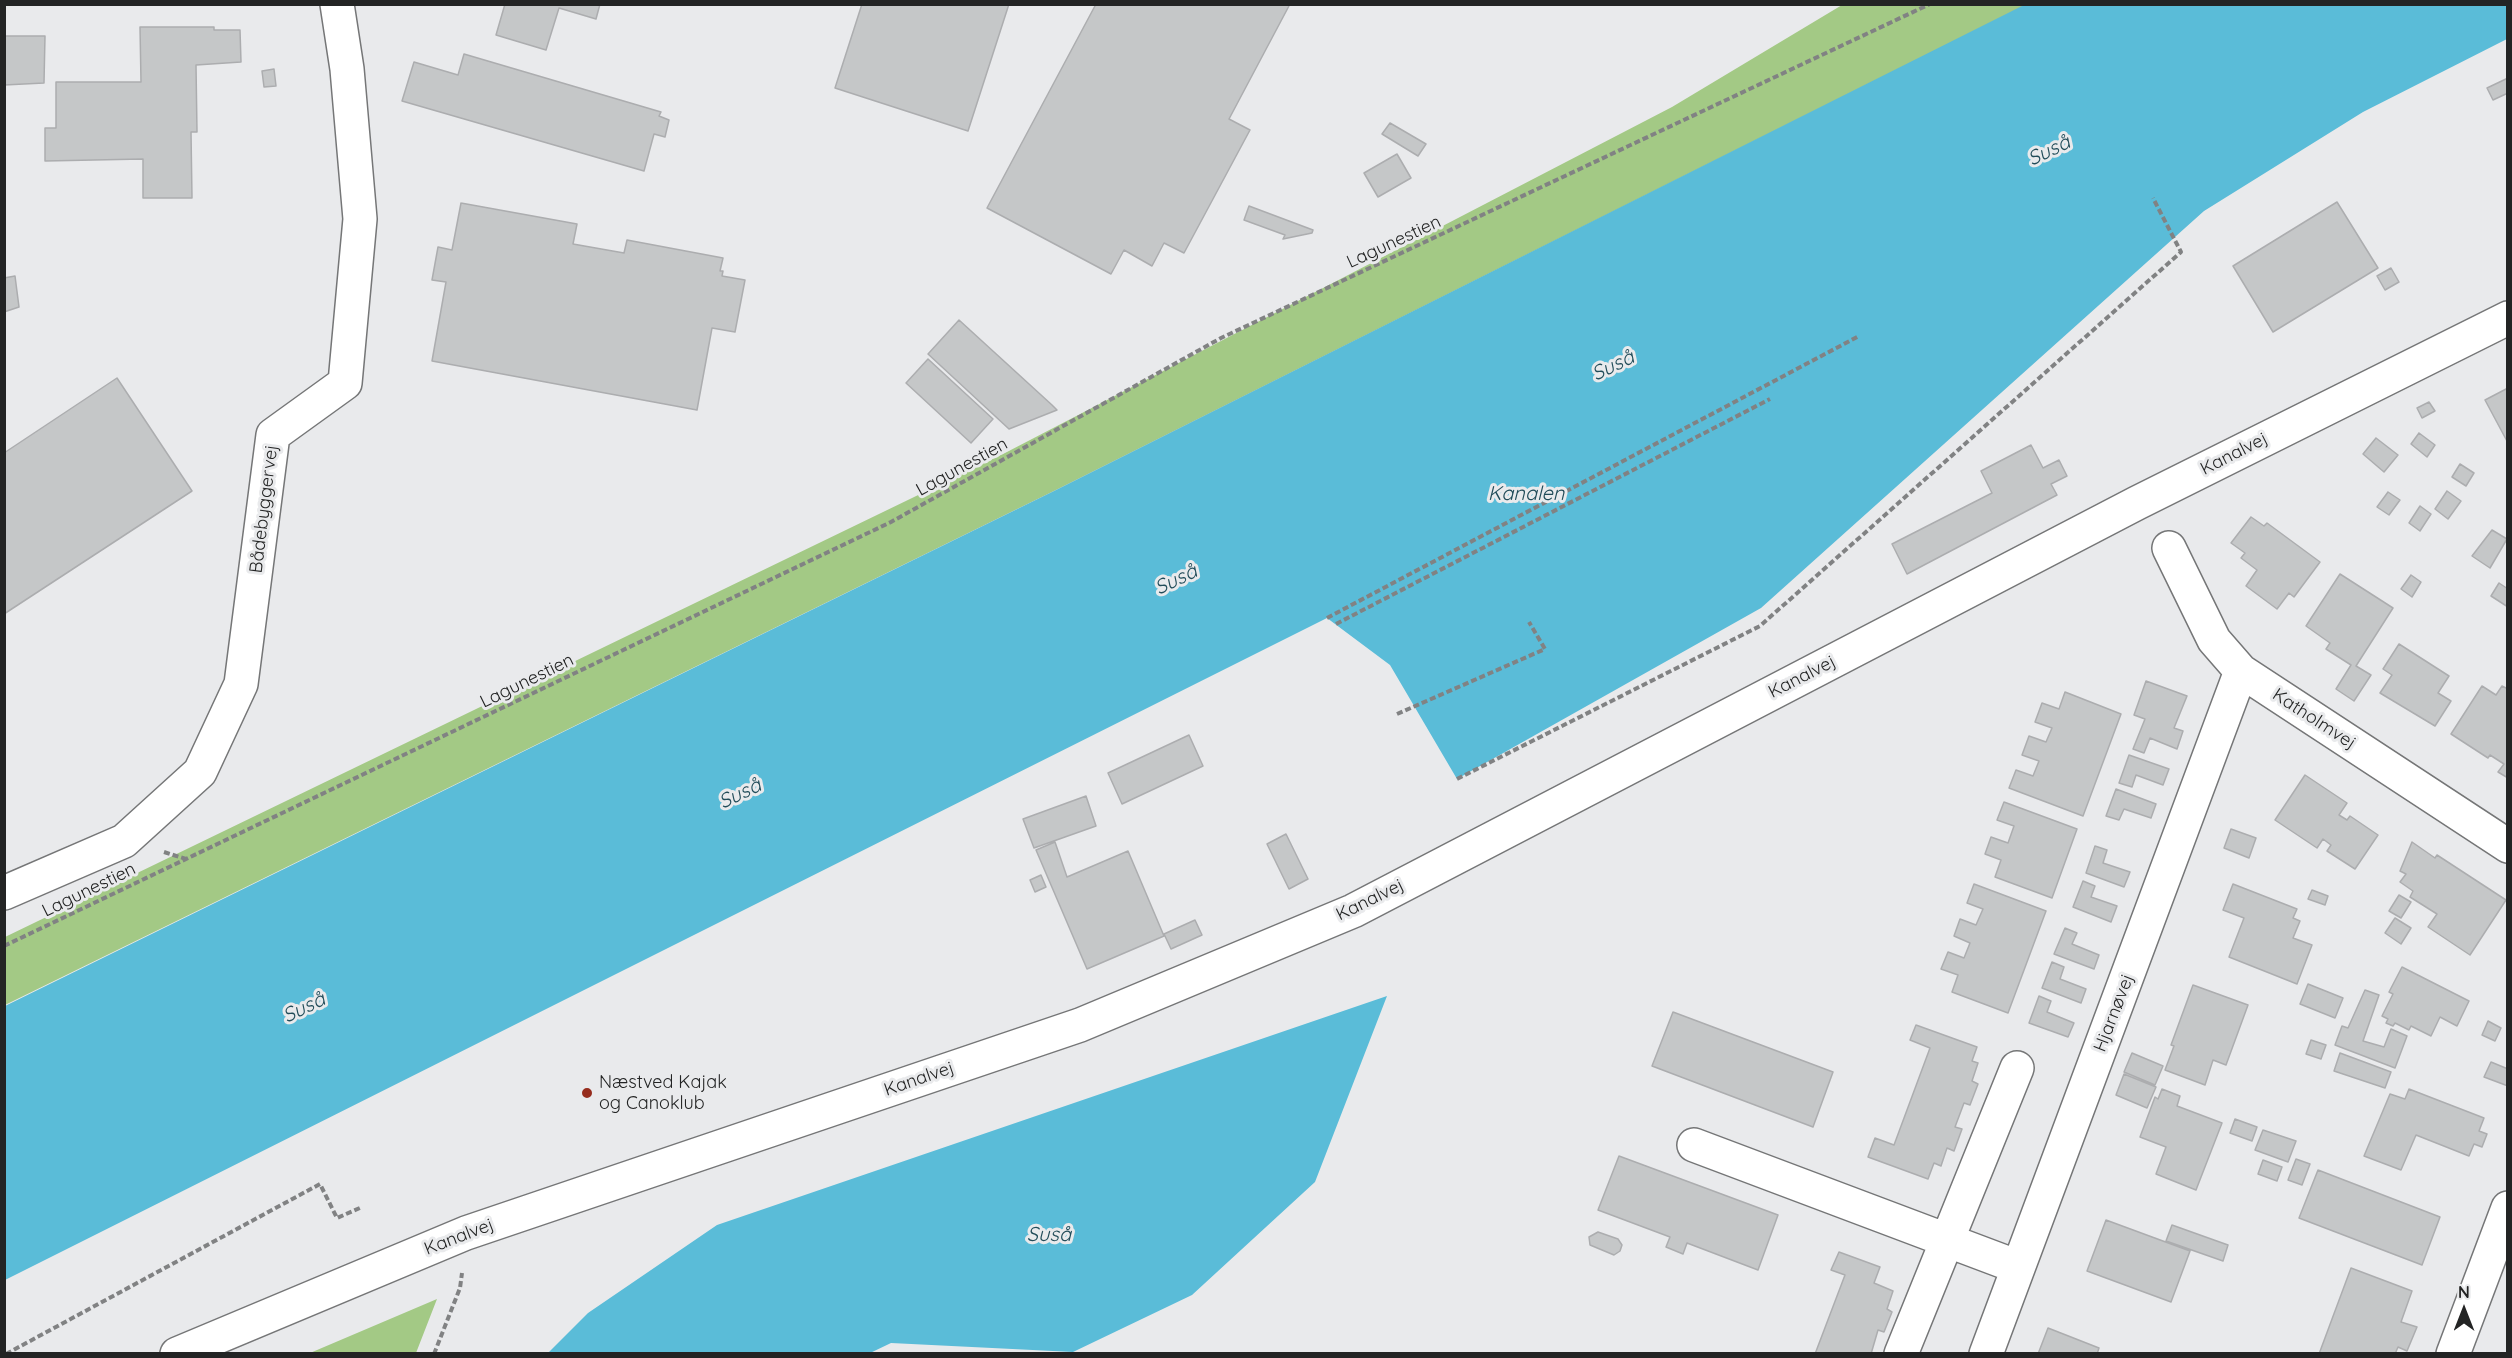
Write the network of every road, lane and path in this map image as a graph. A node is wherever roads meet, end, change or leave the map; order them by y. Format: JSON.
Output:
{"nodes":[{"id":1,"x":337,"y":4,"type":"edge"},
{"id":2,"x":1930,"y":4,"type":"edge"},
{"id":3,"x":2153,"y":198,"type":"dead end"},
{"id":4,"x":2508,"y":318,"type":"edge"},
{"id":5,"x":1859,"y":336,"type":"dead end"},
{"id":6,"x":1770,"y":399,"type":"dead end"},
{"id":7,"x":2169,"y":549,"type":"dead end"},
{"id":8,"x":1327,"y":618,"type":"dead end"},
{"id":9,"x":1529,"y":622,"type":"dead end"},
{"id":10,"x":1336,"y":624,"type":"dead end"},
{"id":11,"x":2241,"y":672,"type":"junction"},
{"id":12,"x":1397,"y":714,"type":"dead end"},
{"id":13,"x":1457,"y":778,"type":"dead end"},
{"id":14,"x":2508,"y":846,"type":"edge"},
{"id":15,"x":4,"y":894,"type":"edge"},
{"id":16,"x":4,"y":946,"type":"edge"},
{"id":17,"x":2017,"y":1068,"type":"dead end"},
{"id":18,"x":1695,"y":1145,"type":"dead end"},
{"id":19,"x":362,"y":1207,"type":"dead end"},
{"id":20,"x":2508,"y":1209,"type":"edge"},
{"id":21,"x":466,"y":1233,"type":"junction"},
{"id":22,"x":1947,"y":1240,"type":"junction"},
{"id":23,"x":2018,"y":1268,"type":"junction"},
{"id":24,"x":6,"y":1353,"type":"edge"},
{"id":25,"x":177,"y":1353,"type":"edge"},
{"id":26,"x":434,"y":1353,"type":"edge"},
{"id":27,"x":1901,"y":1353,"type":"edge"},
{"id":28,"x":1986,"y":1353,"type":"edge"},
{"id":29,"x":2453,"y":1353,"type":"edge"}],
"edges":[{"from":1,"to":15,"type":"street","name":"Bådebyggervej"},
{"from":2,"to":16,"type":"path","name":"Lagunestien"},
{"from":3,"to":13,"type":"path"},
{"from":4,"to":21,"type":"street","name":"Kanalvej"},
{"from":5,"to":8,"type":"path"},
{"from":6,"to":10,"type":"path"},
{"from":7,"to":11,"type":"street","name":"Katholmvej"},
{"from":9,"to":12,"type":"path"},
{"from":11,"to":14,"type":"street","name":"Katholmvej"},
{"from":11,"to":23,"type":"street","name":"Hjarnøvej"},
{"from":17,"to":22,"type":"street"},
{"from":18,"to":22,"type":"street"},
{"from":19,"to":24,"type":"path"},
{"from":20,"to":29,"type":"street"},
{"from":21,"to":25,"type":"street","name":"Kanalvej"},
{"from":21,"to":26,"type":"path"},
{"from":22,"to":23,"type":"street"},
{"from":22,"to":27,"type":"street"},
{"from":23,"to":28,"type":"street","name":"Hjarnøvej"}]}
